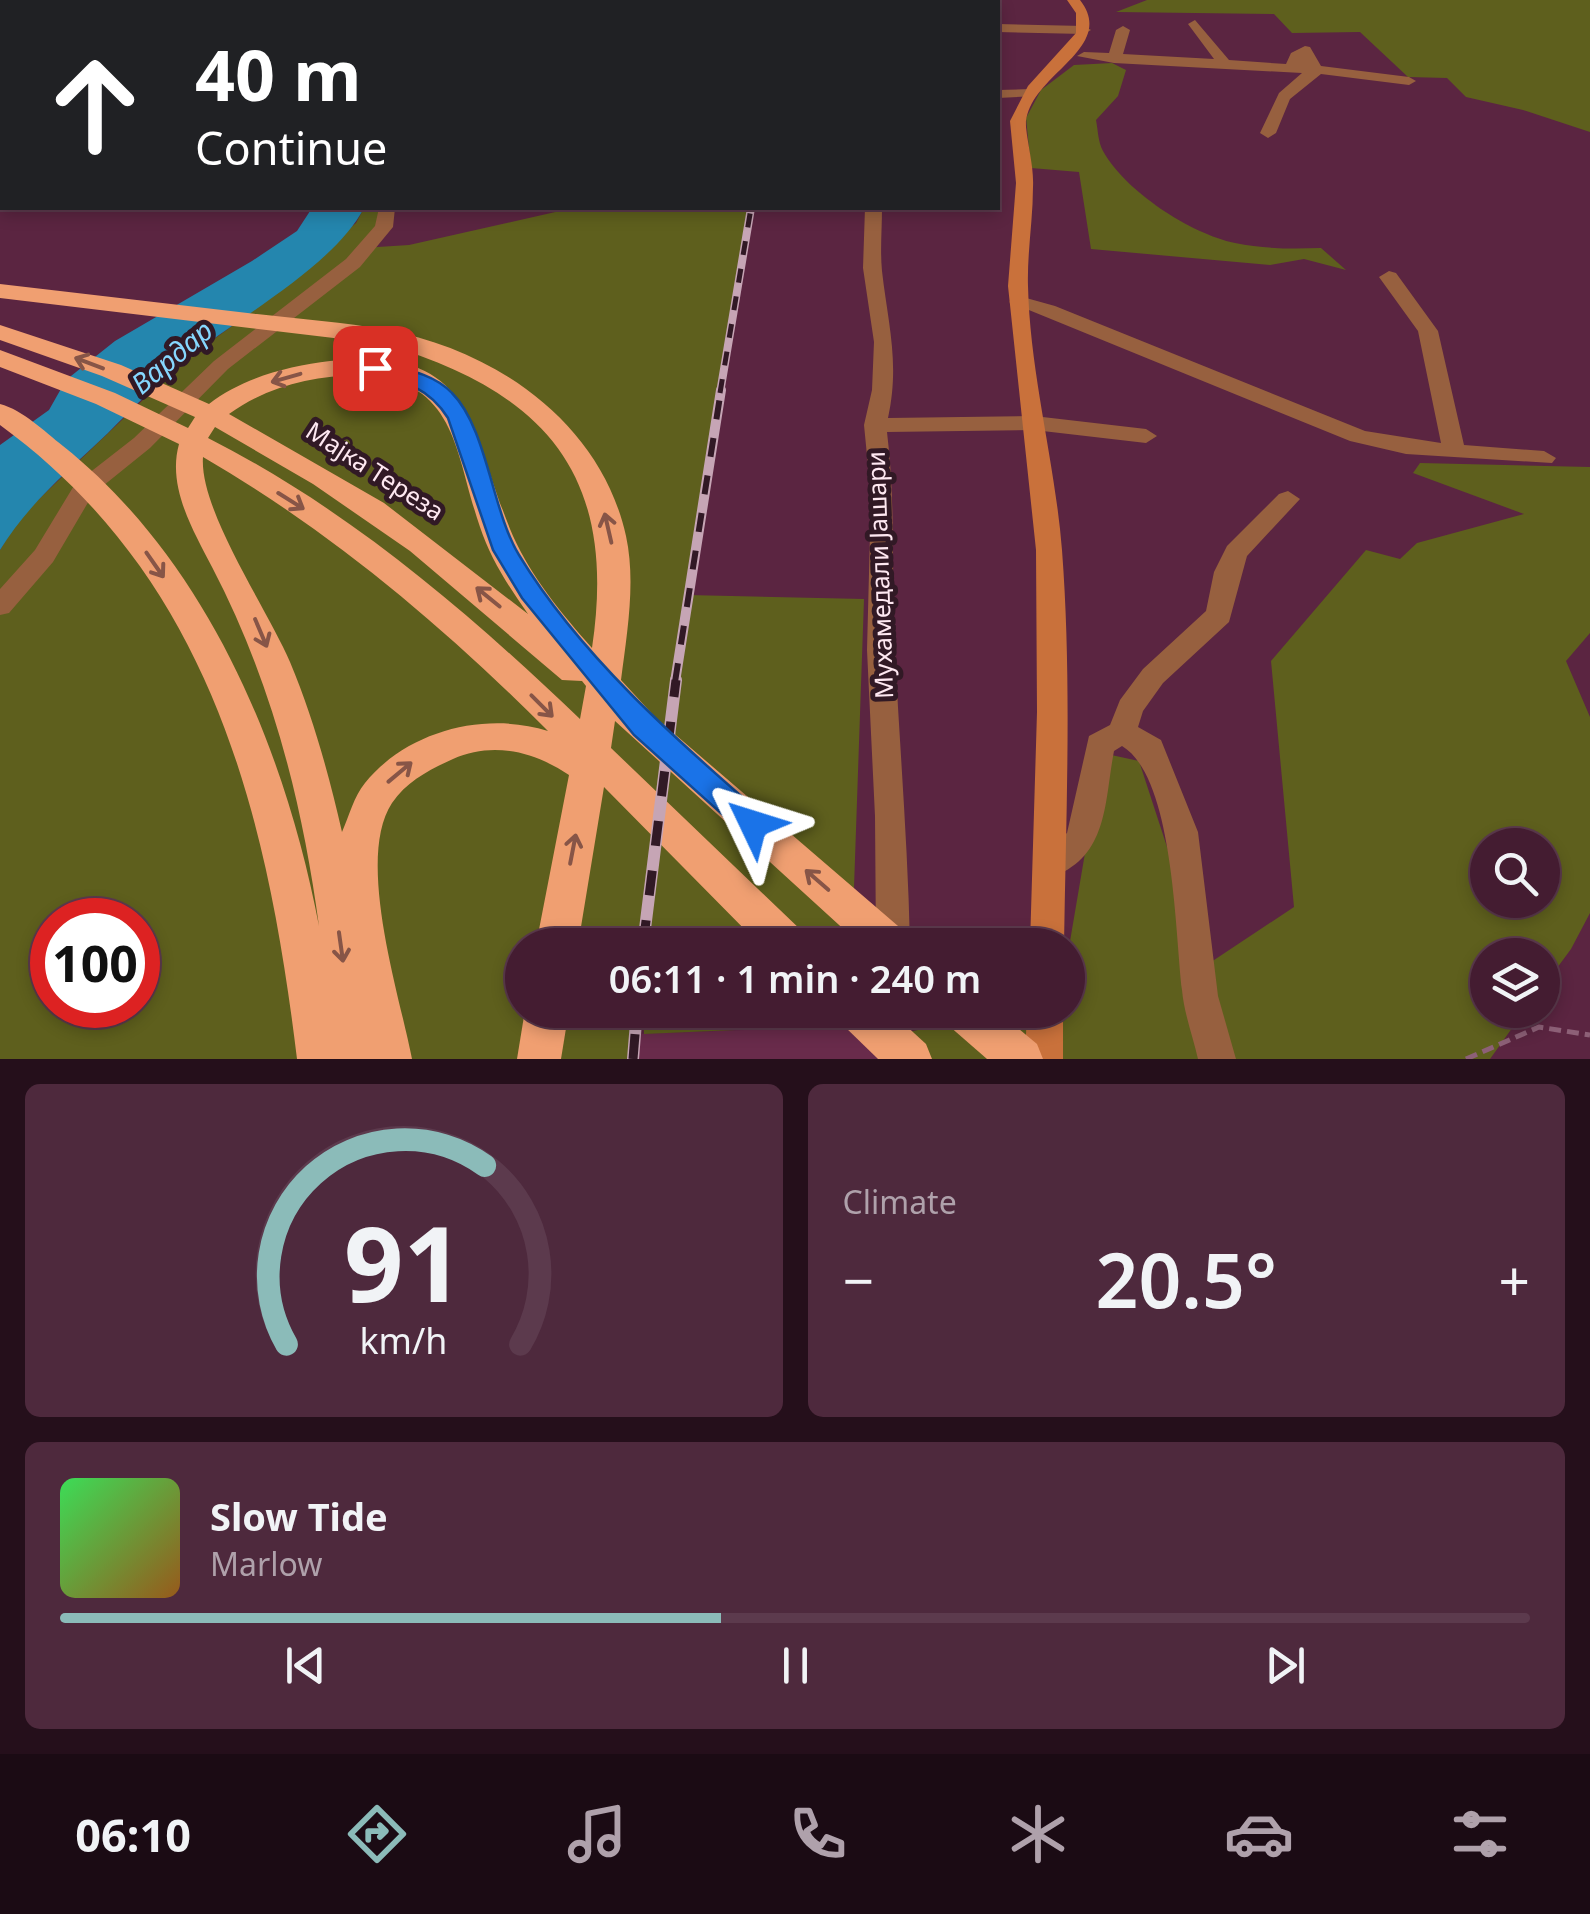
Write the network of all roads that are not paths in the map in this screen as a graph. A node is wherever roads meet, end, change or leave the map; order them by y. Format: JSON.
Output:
{"nodes":[{"id":1,"x":1072,"y":0,"type":"edge"},
{"id":2,"x":1196,"y":24,"type":"dead end"},
{"id":3,"x":1000,"y":28,"type":"edge"},
{"id":4,"x":1123,"y":30,"type":"dead end"},
{"id":5,"x":1083,"y":40,"type":"junction"},
{"id":6,"x":1114,"y":59,"type":"junction"},
{"id":7,"x":1224,"y":64,"type":"junction"},
{"id":8,"x":1317,"y":71,"type":"junction"},
{"id":9,"x":1409,"y":81,"type":"dead end"},
{"id":10,"x":1031,"y":93,"type":"junction"},
{"id":11,"x":1000,"y":94,"type":"edge"},
{"id":12,"x":1268,"y":133,"type":"dead end"},
{"id":13,"x":387,"y":210,"type":"edge"},
{"id":14,"x":873,"y":210,"type":"edge"},
{"id":15,"x":1389,"y":277,"type":"dead end"},
{"id":16,"x":0,"y":291,"type":"edge"},
{"id":17,"x":1019,"y":302,"type":"junction"},
{"id":18,"x":0,"y":332,"type":"edge"},
{"id":19,"x":19,"y":355,"type":"edge"},
{"id":20,"x":0,"y":412,"type":"edge"},
{"id":21,"x":1034,"y":423,"type":"junction"},
{"id":22,"x":875,"y":425,"type":"junction"},
{"id":23,"x":1146,"y":436,"type":"dead end"},
{"id":24,"x":1454,"y":451,"type":"junction"},
{"id":25,"x":1544,"y":458,"type":"dead end"},
{"id":26,"x":1288,"y":499,"type":"dead end"},
{"id":27,"x":0,"y":606,"type":"edge"},
{"id":28,"x":643,"y":727,"type":"junction"},
{"id":29,"x":1122,"y":732,"type":"junction"},
{"id":30,"x":680,"y":844,"type":"junction"},
{"id":31,"x":1050,"y":864,"type":"junction"},
{"id":32,"x":560,"y":928,"type":"edge"},
{"id":33,"x":770,"y":928,"type":"edge"},
{"id":34,"x":872,"y":928,"type":"edge"},
{"id":35,"x":891,"y":928,"type":"edge"},
{"id":36,"x":1048,"y":928,"type":"edge"},
{"id":37,"x":543,"y":1028,"type":"edge"},
{"id":38,"x":877,"y":1028,"type":"edge"},
{"id":39,"x":894,"y":1028,"type":"edge"},
{"id":40,"x":985,"y":1028,"type":"edge"},
{"id":41,"x":1045,"y":1028,"type":"edge"},
{"id":42,"x":319,"y":1059,"type":"edge"},
{"id":43,"x":355,"y":1059,"type":"edge"},
{"id":44,"x":390,"y":1059,"type":"edge"},
{"id":45,"x":539,"y":1059,"type":"edge"},
{"id":46,"x":895,"y":1059,"type":"edge"},
{"id":47,"x":910,"y":1059,"type":"edge"},
{"id":48,"x":1021,"y":1059,"type":"edge"},
{"id":49,"x":1044,"y":1059,"type":"edge"},
{"id":50,"x":1192,"y":1059,"type":"edge"},
{"id":51,"x":1214,"y":1059,"type":"edge"}],
"edges":[{"from":1,"to":5,"type":"main road"},
{"from":2,"to":7,"type":"street"},
{"from":3,"to":5,"type":"street"},
{"from":4,"to":6,"type":"street"},
{"from":5,"to":6,"type":"street"},
{"from":5,"to":10,"type":"main road"},
{"from":6,"to":7,"type":"street"},
{"from":7,"to":8,"type":"street"},
{"from":8,"to":9,"type":"street"},
{"from":8,"to":12,"type":"street"},
{"from":10,"to":11,"type":"street"},
{"from":10,"to":17,"type":"main road"},
{"from":13,"to":27,"type":"street"},
{"from":14,"to":22,"type":"street","name":"Мухамедали Јашари"},
{"from":15,"to":24,"type":"street"},
{"from":32,"to":16,"type":"highway","one_way":true},
{"from":17,"to":21,"type":"main road"},
{"from":17,"to":24,"type":"street"},
{"from":18,"to":19,"type":"highway","name":"Мајка Тереза"},
{"from":28,"to":19,"type":"highway","name":"Мајка Тереза","one_way":true},
{"from":19,"to":30,"type":"highway","name":"Мајка Тереза","one_way":true},
{"from":20,"to":42,"type":"highway","one_way":true},
{"from":21,"to":22,"type":"street"},
{"from":21,"to":23,"type":"street"},
{"from":21,"to":31,"type":"main road"},
{"from":22,"to":35,"type":"street","name":"Мухамедали Јашари"},
{"from":24,"to":25,"type":"street"},
{"from":26,"to":29,"type":"street"},
{"from":34,"to":28,"type":"highway","name":"Мајка Тереза","one_way":true},
{"from":28,"to":43,"type":"highway","one_way":true},
{"from":29,"to":31,"type":"street"},
{"from":29,"to":51,"type":"street"},
{"from":30,"to":33,"type":"highway","name":"Мајка Тереза"},
{"from":44,"to":30,"type":"highway","one_way":true},
{"from":31,"to":36,"type":"main road"},
{"from":37,"to":45,"type":"highway"},
{"from":38,"to":47,"type":"highway"},
{"from":39,"to":46,"type":"street"},
{"from":40,"to":48,"type":"highway"},
{"from":41,"to":49,"type":"main road"},
{"from":50,"to":51,"type":"street"}]}
